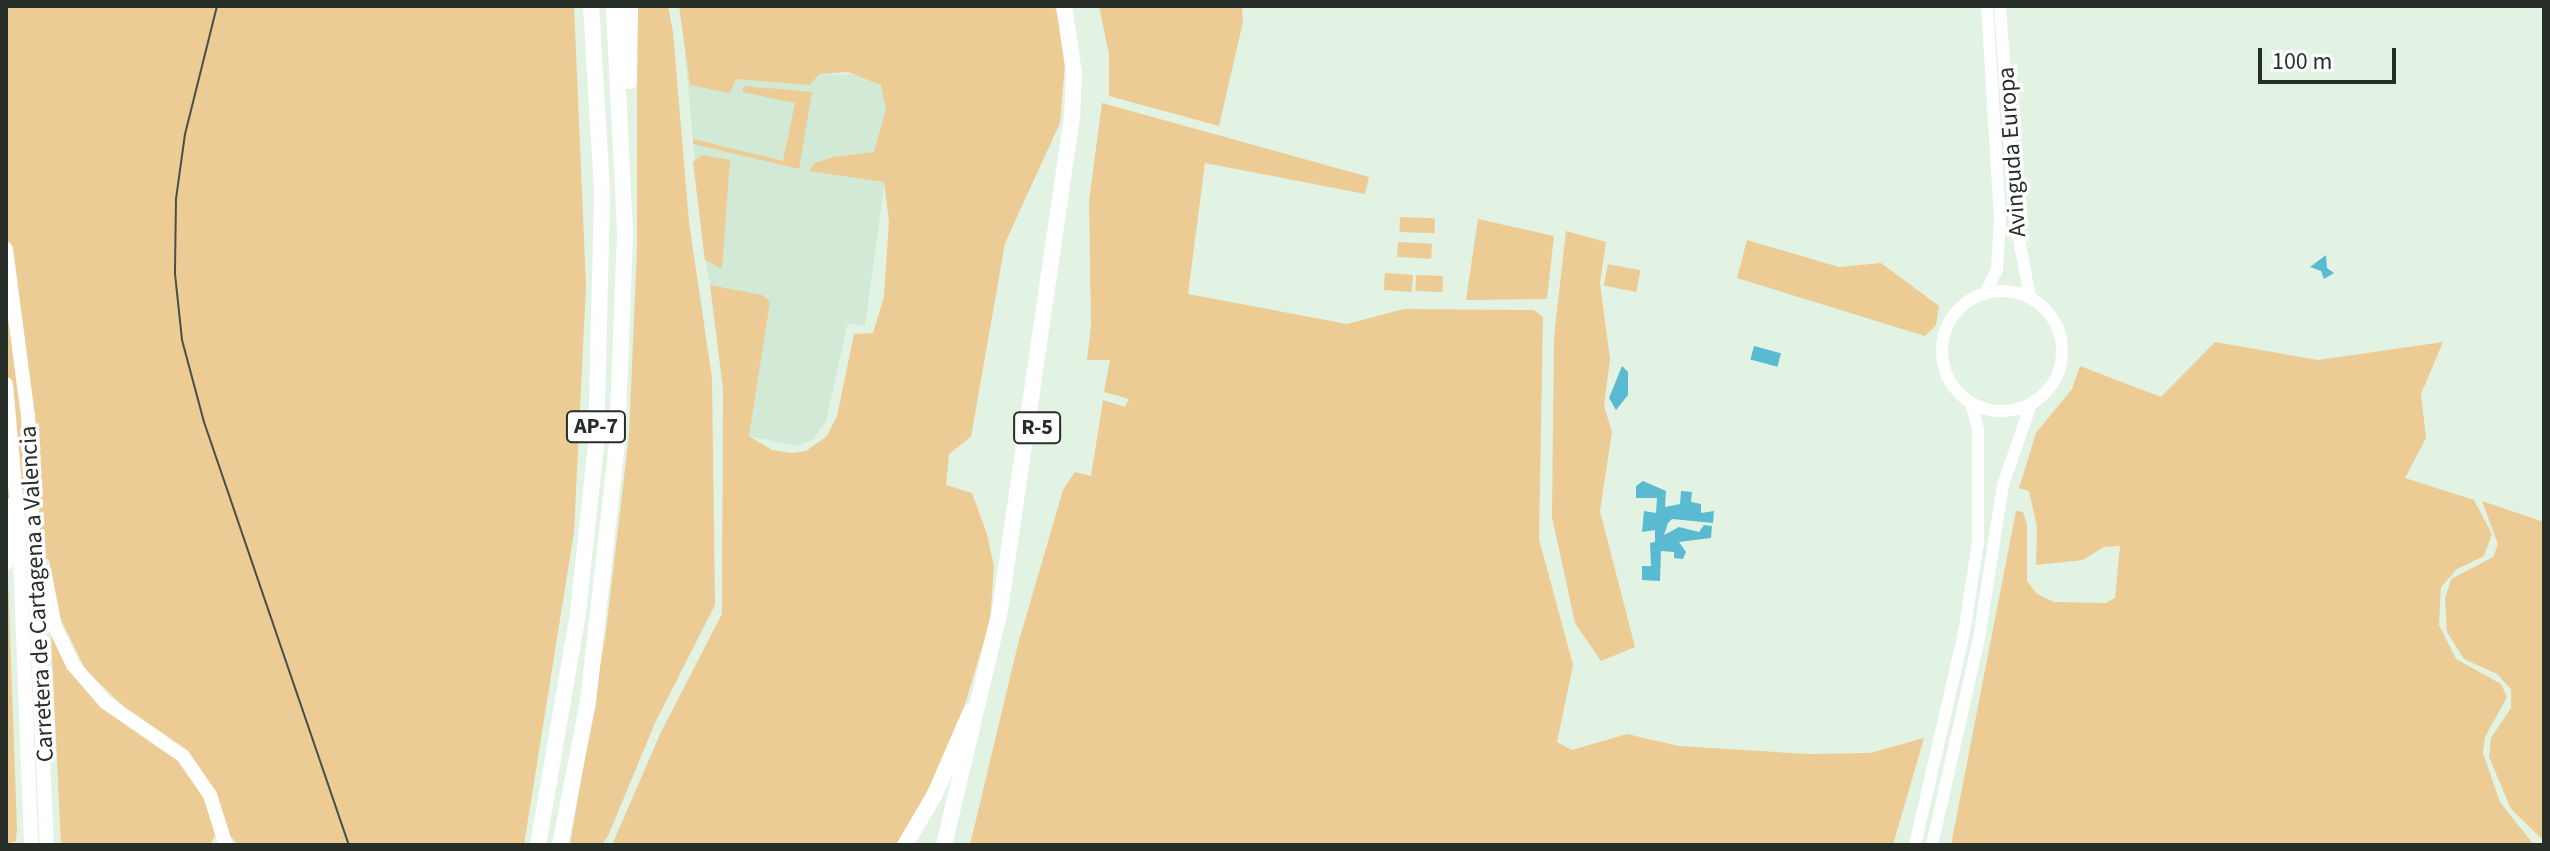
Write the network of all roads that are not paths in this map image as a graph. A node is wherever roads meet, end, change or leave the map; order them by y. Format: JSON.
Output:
{"nodes":[{"id":1,"x":591,"y":6,"type":"edge"},
{"id":2,"x":614,"y":6,"type":"edge"},
{"id":3,"x":630,"y":6,"type":"edge"},
{"id":4,"x":1064,"y":6,"type":"edge"},
{"id":5,"x":1072,"y":6,"type":"edge"},
{"id":6,"x":1987,"y":6,"type":"edge"},
{"id":7,"x":2000,"y":6,"type":"edge"},
{"id":8,"x":6,"y":249,"type":"edge"},
{"id":9,"x":1985,"y":293,"type":"junction"},
{"id":10,"x":2030,"y":298,"type":"junction"},
{"id":11,"x":6,"y":384,"type":"edge"},
{"id":12,"x":1971,"y":403,"type":"junction"},
{"id":13,"x":2031,"y":404,"type":"junction"},
{"id":14,"x":28,"y":415,"type":"junction"},
{"id":15,"x":617,"y":442,"type":"junction"},
{"id":16,"x":6,"y":505,"type":"edge"},
{"id":17,"x":6,"y":563,"type":"edge"},
{"id":18,"x":988,"y":668,"type":"junction"},
{"id":19,"x":31,"y":845,"type":"edge"},
{"id":20,"x":47,"y":845,"type":"edge"},
{"id":21,"x":226,"y":845,"type":"edge"},
{"id":22,"x":538,"y":845,"type":"edge"},
{"id":23,"x":560,"y":845,"type":"edge"},
{"id":24,"x":905,"y":845,"type":"edge"},
{"id":25,"x":944,"y":845,"type":"edge"},
{"id":26,"x":955,"y":845,"type":"edge"},
{"id":27,"x":1915,"y":845,"type":"edge"},
{"id":28,"x":1932,"y":845,"type":"edge"}],
"edges":[{"from":1,"to":22,"type":"highway","number":"AP-7"},
{"from":2,"to":15,"type":"highway","number":"AP-7"},
{"from":3,"to":15,"type":"highway"},
{"from":4,"to":18,"type":"highway"},
{"from":5,"to":26,"type":"highway","number":"R-5"},
{"from":6,"to":9,"type":"main road","name":"Avinguda Europa"},
{"from":7,"to":10,"type":"main road","name":"Avinguda Europa"},
{"from":8,"to":14,"type":"highway","name":"Carretera de Cartagena a Valencia"},
{"from":9,"to":10,"type":"main road"},
{"from":9,"to":12,"type":"main road"},
{"from":10,"to":13,"type":"main road"},
{"from":11,"to":19,"type":"highway","name":"Carretera de Cartagena a Valencia"},
{"from":12,"to":13,"type":"main road"},
{"from":12,"to":27,"type":"main road"},
{"from":13,"to":28,"type":"main road"},
{"from":14,"to":20,"type":"highway","name":"Carretera de Cartagena a Valencia"},
{"from":14,"to":21,"type":"highway"},
{"from":15,"to":23,"type":"highway","number":"AP-7"},
{"from":16,"to":17,"type":"highway"},
{"from":18,"to":24,"type":"highway"},
{"from":18,"to":25,"type":"highway"}]}
